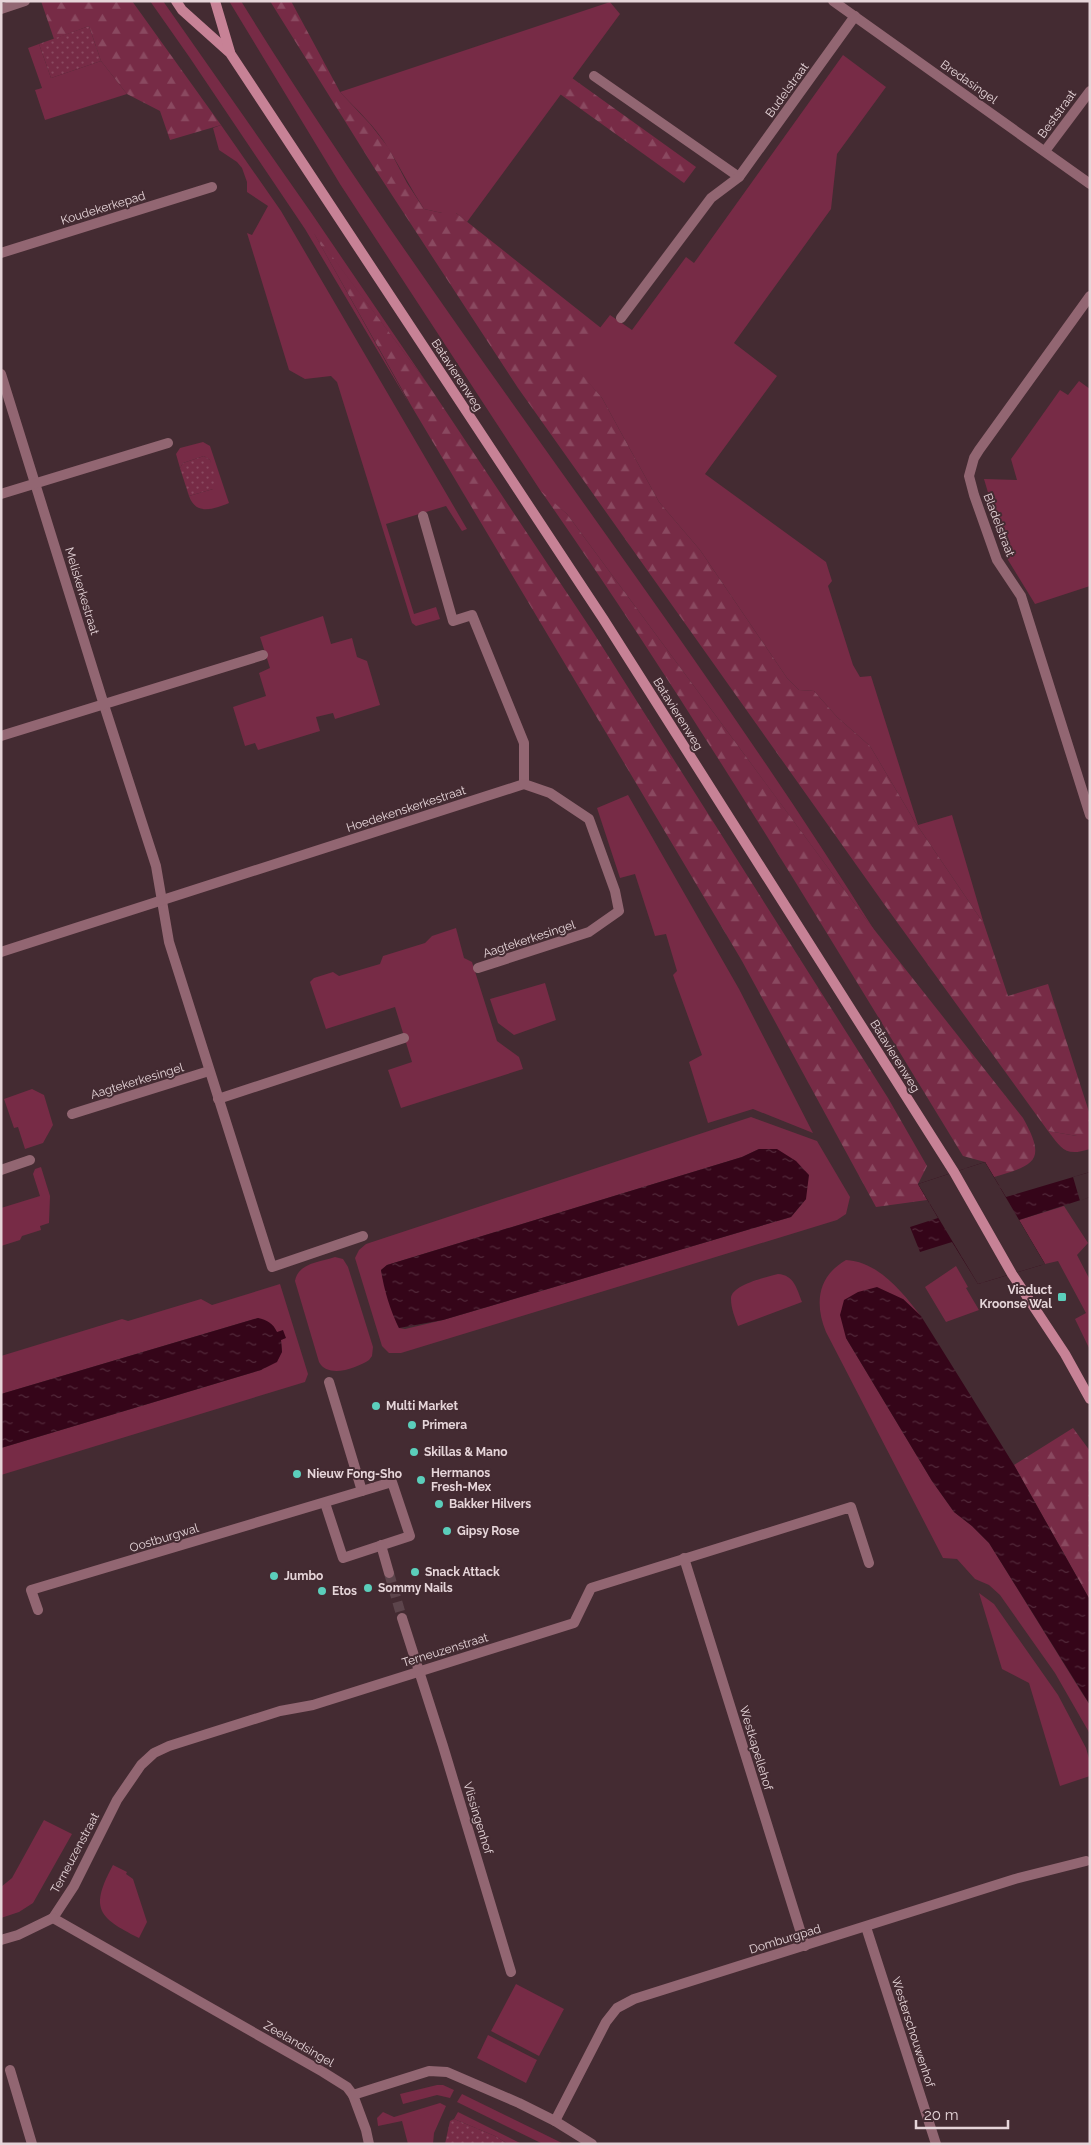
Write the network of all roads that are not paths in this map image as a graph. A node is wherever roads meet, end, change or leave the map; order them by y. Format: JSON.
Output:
{"nodes":[{"id":1,"x":25,"y":1,"type":"edge"},
{"id":2,"x":176,"y":1,"type":"edge"},
{"id":3,"x":215,"y":1,"type":"edge"},
{"id":4,"x":834,"y":1,"type":"edge"},
{"id":5,"x":1,"y":9,"type":"edge"},
{"id":6,"x":855,"y":16,"type":"junction"},
{"id":7,"x":230,"y":53,"type":"junction"},
{"id":8,"x":594,"y":76,"type":"dead end"},
{"id":9,"x":1090,"y":91,"type":"edge"},
{"id":10,"x":1045,"y":151,"type":"junction"},
{"id":11,"x":739,"y":178,"type":"junction"},
{"id":12,"x":1090,"y":184,"type":"edge"},
{"id":13,"x":212,"y":188,"type":"dead end"},
{"id":14,"x":1,"y":253,"type":"edge"},
{"id":15,"x":1090,"y":296,"type":"edge"},
{"id":16,"x":621,"y":318,"type":"dead end"},
{"id":17,"x":1,"y":374,"type":"edge"},
{"id":18,"x":168,"y":443,"type":"dead end"},
{"id":19,"x":36,"y":484,"type":"junction"},
{"id":20,"x":1,"y":494,"type":"edge"},
{"id":21,"x":423,"y":516,"type":"dead end"},
{"id":22,"x":263,"y":655,"type":"dead end"},
{"id":23,"x":104,"y":705,"type":"junction"},
{"id":24,"x":1,"y":736,"type":"edge"},
{"id":25,"x":524,"y":784,"type":"junction"},
{"id":26,"x":1090,"y":815,"type":"edge"},
{"id":27,"x":162,"y":902,"type":"junction"},
{"id":28,"x":1,"y":952,"type":"edge"},
{"id":29,"x":478,"y":968,"type":"dead end"},
{"id":30,"x":404,"y":1038,"type":"dead end"},
{"id":31,"x":209,"y":1071,"type":"junction"},
{"id":32,"x":218,"y":1099,"type":"junction"},
{"id":33,"x":72,"y":1114,"type":"dead end"},
{"id":34,"x":30,"y":1160,"type":"dead end"},
{"id":35,"x":1,"y":1170,"type":"edge"},
{"id":36,"x":363,"y":1236,"type":"dead end"},
{"id":37,"x":329,"y":1382,"type":"dead end"},
{"id":38,"x":1090,"y":1399,"type":"edge"},
{"id":39,"x":362,"y":1492,"type":"junction"},
{"id":40,"x":325,"y":1503,"type":"junction"},
{"id":41,"x":380,"y":1545,"type":"junction"},
{"id":42,"x":684,"y":1558,"type":"junction"},
{"id":43,"x":869,"y":1563,"type":"dead end"},
{"id":44,"x":389,"y":1573,"type":"tunnel mouth"},
{"id":45,"x":38,"y":1610,"type":"dead end"},
{"id":46,"x":402,"y":1618,"type":"tunnel mouth"},
{"id":47,"x":419,"y":1670,"type":"junction"},
{"id":48,"x":1086,"y":1862,"type":"dead end"},
{"id":49,"x":53,"y":1918,"type":"junction"},
{"id":50,"x":866,"y":1927,"type":"junction"},
{"id":51,"x":1,"y":1940,"type":"edge"},
{"id":52,"x":805,"y":1946,"type":"junction"},
{"id":53,"x":511,"y":1972,"type":"dead end"},
{"id":54,"x":10,"y":2070,"type":"dead end"},
{"id":55,"x":353,"y":2095,"type":"junction"},
{"id":56,"x":555,"y":2121,"type":"junction"},
{"id":57,"x":32,"y":2144,"type":"edge"},
{"id":58,"x":369,"y":2144,"type":"edge"},
{"id":59,"x":592,"y":2144,"type":"edge"},
{"id":60,"x":936,"y":2144,"type":"edge"}],
"edges":[{"from":1,"to":5,"type":"street"},
{"from":2,"to":7,"type":"main road","name":"Batavierenweg"},
{"from":3,"to":7,"type":"main road","name":"Batavierenweg"},
{"from":4,"to":6,"type":"street","name":"Bredasingel"},
{"from":6,"to":10,"type":"street","name":"Bredasingel"},
{"from":6,"to":11,"type":"street","name":"Budelstraat"},
{"from":7,"to":38,"type":"main road","name":"Batavierenweg"},
{"from":8,"to":11,"type":"street"},
{"from":9,"to":10,"type":"street","name":"Beststraat"},
{"from":10,"to":12,"type":"street","name":"Bredasingel"},
{"from":11,"to":16,"type":"street","name":"Budelstraat"},
{"from":13,"to":14,"type":"street","name":"Koudekerkepad"},
{"from":15,"to":26,"type":"street","name":"Bladelstraat"},
{"from":17,"to":19,"type":"street","name":"Meliskerkestraat"},
{"from":18,"to":19,"type":"street"},
{"from":19,"to":20,"type":"street"},
{"from":19,"to":23,"type":"street","name":"Meliskerkestraat"},
{"from":21,"to":25,"type":"street"},
{"from":22,"to":23,"type":"street"},
{"from":23,"to":24,"type":"street"},
{"from":23,"to":27,"type":"street","name":"Meliskerkestraat"},
{"from":25,"to":27,"type":"street","name":"Hoedekenskerkestraat"},
{"from":25,"to":29,"type":"street","name":"Aagtekerkesingel"},
{"from":27,"to":28,"type":"street","name":"Hoedekenskerkestraat"},
{"from":27,"to":31,"type":"street"},
{"from":30,"to":32,"type":"street"},
{"from":31,"to":32,"type":"street"},
{"from":31,"to":33,"type":"street","name":"Aagtekerkesingel"},
{"from":32,"to":36,"type":"street"},
{"from":34,"to":35,"type":"street"},
{"from":37,"to":39,"type":"street"},
{"from":39,"to":40,"type":"street","name":"Oostburgwal"},
{"from":39,"to":41,"type":"street","name":"Oostburgwal"},
{"from":40,"to":41,"type":"street","name":"Oostburgwal"},
{"from":40,"to":45,"type":"street","name":"Oostburgwal"},
{"from":41,"to":44,"type":"street"},
{"from":42,"to":43,"type":"street","name":"Terneuzenstraat"},
{"from":42,"to":47,"type":"street","name":"Terneuzenstraat"},
{"from":42,"to":52,"type":"street","name":"Westkapellehof"},
{"from":46,"to":47,"type":"street"},
{"from":47,"to":49,"type":"street","name":"Terneuzenstraat"},
{"from":47,"to":53,"type":"street","name":"Vlissingenhof"},
{"from":48,"to":50,"type":"street","name":"Domburgpad"},
{"from":49,"to":51,"type":"street"},
{"from":49,"to":55,"type":"street","name":"Zeelandsingel"},
{"from":50,"to":52,"type":"street","name":"Domburgpad"},
{"from":50,"to":60,"type":"street","name":"Westerschouwenhof"},
{"from":52,"to":56,"type":"street","name":"Domburgpad"},
{"from":54,"to":57,"type":"street"},
{"from":55,"to":56,"type":"street"},
{"from":55,"to":58,"type":"street"},
{"from":56,"to":59,"type":"street"}]}
